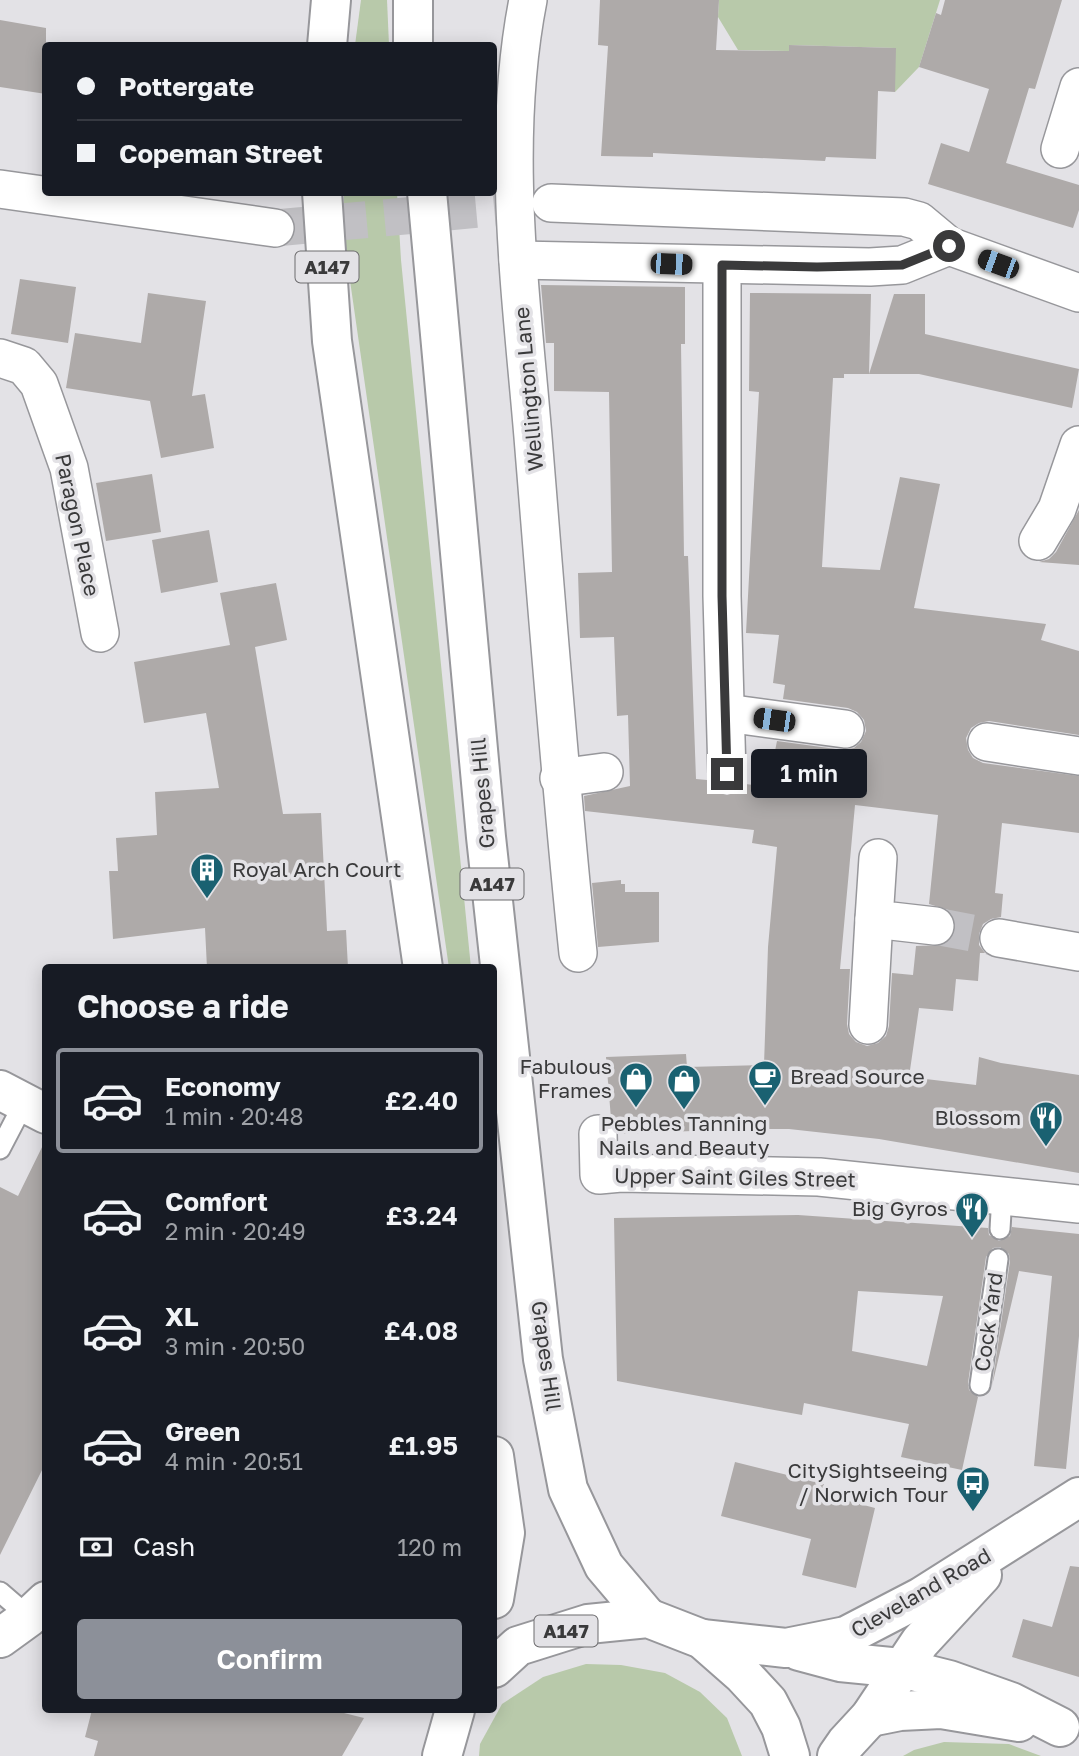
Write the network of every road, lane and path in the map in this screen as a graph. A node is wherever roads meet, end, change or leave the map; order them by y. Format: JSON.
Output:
{"nodes":[{"id":1,"x":331,"y":0,"type":"edge"},
{"id":2,"x":413,"y":0,"type":"edge"},
{"id":3,"x":528,"y":0,"type":"edge"},
{"id":4,"x":327,"y":42,"type":"edge"},
{"id":5,"x":412,"y":42,"type":"edge"},
{"id":6,"x":1079,"y":87,"type":"edge"},
{"id":7,"x":1060,"y":149,"type":"dead end"},
{"id":8,"x":0,"y":189,"type":"edge"},
{"id":9,"x":42,"y":195,"type":"edge"},
{"id":10,"x":49,"y":196,"type":"edge"},
{"id":11,"x":322,"y":196,"type":"edge"},
{"id":12,"x":427,"y":196,"type":"edge"},
{"id":13,"x":551,"y":203,"type":"tunnel mouth"},
{"id":14,"x":275,"y":228,"type":"tunnel mouth"},
{"id":15,"x":949,"y":246,"type":"junction"},
{"id":16,"x":519,"y":260,"type":"junction"},
{"id":17,"x":722,"y":265,"type":"junction"},
{"id":18,"x":1079,"y":293,"type":"edge"},
{"id":19,"x":0,"y":358,"type":"edge"},
{"id":20,"x":1079,"y":445,"type":"edge"},
{"id":21,"x":1038,"y":541,"type":"dead end"},
{"id":22,"x":100,"y":634,"type":"dead end"},
{"id":23,"x":726,"y":713,"type":"junction"},
{"id":24,"x":845,"y":729,"type":"dead end"},
{"id":25,"x":986,"y":742,"type":"dead end"},
{"id":26,"x":1079,"y":756,"type":"edge"},
{"id":27,"x":604,"y":772,"type":"dead end"},
{"id":28,"x":727,"y":774,"type":"dead end"},
{"id":29,"x":559,"y":778,"type":"junction"},
{"id":30,"x":878,"y":858,"type":"dead end"},
{"id":31,"x":874,"y":919,"type":"junction"},
{"id":32,"x":936,"y":926,"type":"tunnel mouth"},
{"id":33,"x":999,"y":938,"type":"tunnel mouth"},
{"id":34,"x":1079,"y":951,"type":"edge"},
{"id":35,"x":578,"y":953,"type":"dead end"},
{"id":36,"x":422,"y":964,"type":"edge"},
{"id":37,"x":867,"y":1025,"type":"dead end"},
{"id":38,"x":23,"y":1102,"type":"edge"},
{"id":39,"x":598,"y":1134,"type":"dead end"},
{"id":40,"x":0,"y":1149,"type":"edge"},
{"id":41,"x":1079,"y":1204,"type":"edge"},
{"id":42,"x":998,"y":1259,"type":"dead end"},
{"id":43,"x":980,"y":1385,"type":"dead end"},
{"id":44,"x":497,"y":1477,"type":"edge"},
{"id":45,"x":1079,"y":1497,"type":"edge"},
{"id":46,"x":1014,"y":1539,"type":"junction"},
{"id":47,"x":497,"y":1581,"type":"edge"},
{"id":48,"x":0,"y":1592,"type":"edge"},
{"id":49,"x":648,"y":1618,"type":"junction"},
{"id":50,"x":25,"y":1619,"type":"edge"},
{"id":51,"x":702,"y":1639,"type":"junction"},
{"id":52,"x":786,"y":1648,"type":"junction"},
{"id":53,"x":497,"y":1665,"type":"edge"},
{"id":54,"x":901,"y":1668,"type":"junction"},
{"id":55,"x":454,"y":1713,"type":"edge"},
{"id":56,"x":870,"y":1717,"type":"junction"},
{"id":57,"x":1070,"y":1730,"type":"edge"},
{"id":58,"x":442,"y":1756,"type":"edge"},
{"id":59,"x":790,"y":1756,"type":"edge"},
{"id":60,"x":837,"y":1756,"type":"edge"}],
"edges":[{"from":1,"to":4,"type":"main road"},
{"from":2,"to":5,"type":"main road"},
{"from":3,"to":16,"type":"street","name":"Wellington Lane"},
{"from":6,"to":7,"type":"street"},
{"from":8,"to":9,"type":"street"},
{"from":10,"to":14,"type":"street"},
{"from":11,"to":36,"type":"main road","number":"A147"},
{"from":12,"to":49,"type":"main road","name":"Grapes Hill","number":"A147"},
{"from":13,"to":15,"type":"street"},
{"from":15,"to":17,"type":"street"},
{"from":15,"to":18,"type":"street"},
{"from":16,"to":17,"type":"street"},
{"from":16,"to":29,"type":"street","name":"Wellington Lane"},
{"from":17,"to":23,"type":"street"},
{"from":19,"to":22,"type":"street","name":"Paragon Place"},
{"from":20,"to":21,"type":"street"},
{"from":23,"to":24,"type":"street"},
{"from":23,"to":28,"type":"street"},
{"from":25,"to":26,"type":"street"},
{"from":27,"to":29,"type":"street"},
{"from":29,"to":35,"type":"street","name":"Wellington Lane"},
{"from":30,"to":31,"type":"street"},
{"from":31,"to":32,"type":"street"},
{"from":31,"to":37,"type":"street"},
{"from":33,"to":34,"type":"street"},
{"from":38,"to":40,"type":"lane"},
{"from":39,"to":41,"type":"street","name":"Upper Saint Giles Street"},
{"from":42,"to":43,"type":"lane","name":"Cock Yard"},
{"from":44,"to":47,"type":"main road"},
{"from":45,"to":46,"type":"main road","name":"Cleveland Road"},
{"from":46,"to":52,"type":"main road","name":"Cleveland Road"},
{"from":46,"to":54,"type":"main road","name":"Cleveland Road"},
{"from":48,"to":50,"type":"lane"},
{"from":49,"to":51,"type":"main road","number":"A147"},
{"from":49,"to":53,"type":"main road","number":"A147"},
{"from":51,"to":52,"type":"main road","name":"Cleveland Road"},
{"from":51,"to":59,"type":"main road","number":"A147"},
{"from":52,"to":54,"type":"main road"},
{"from":54,"to":56,"type":"main road","name":"Cleveland Road"},
{"from":54,"to":57,"type":"main road"},
{"from":55,"to":58,"type":"main road"},
{"from":56,"to":57,"type":"main road"},
{"from":56,"to":60,"type":"main road","name":"Cleveland Road"}]}
